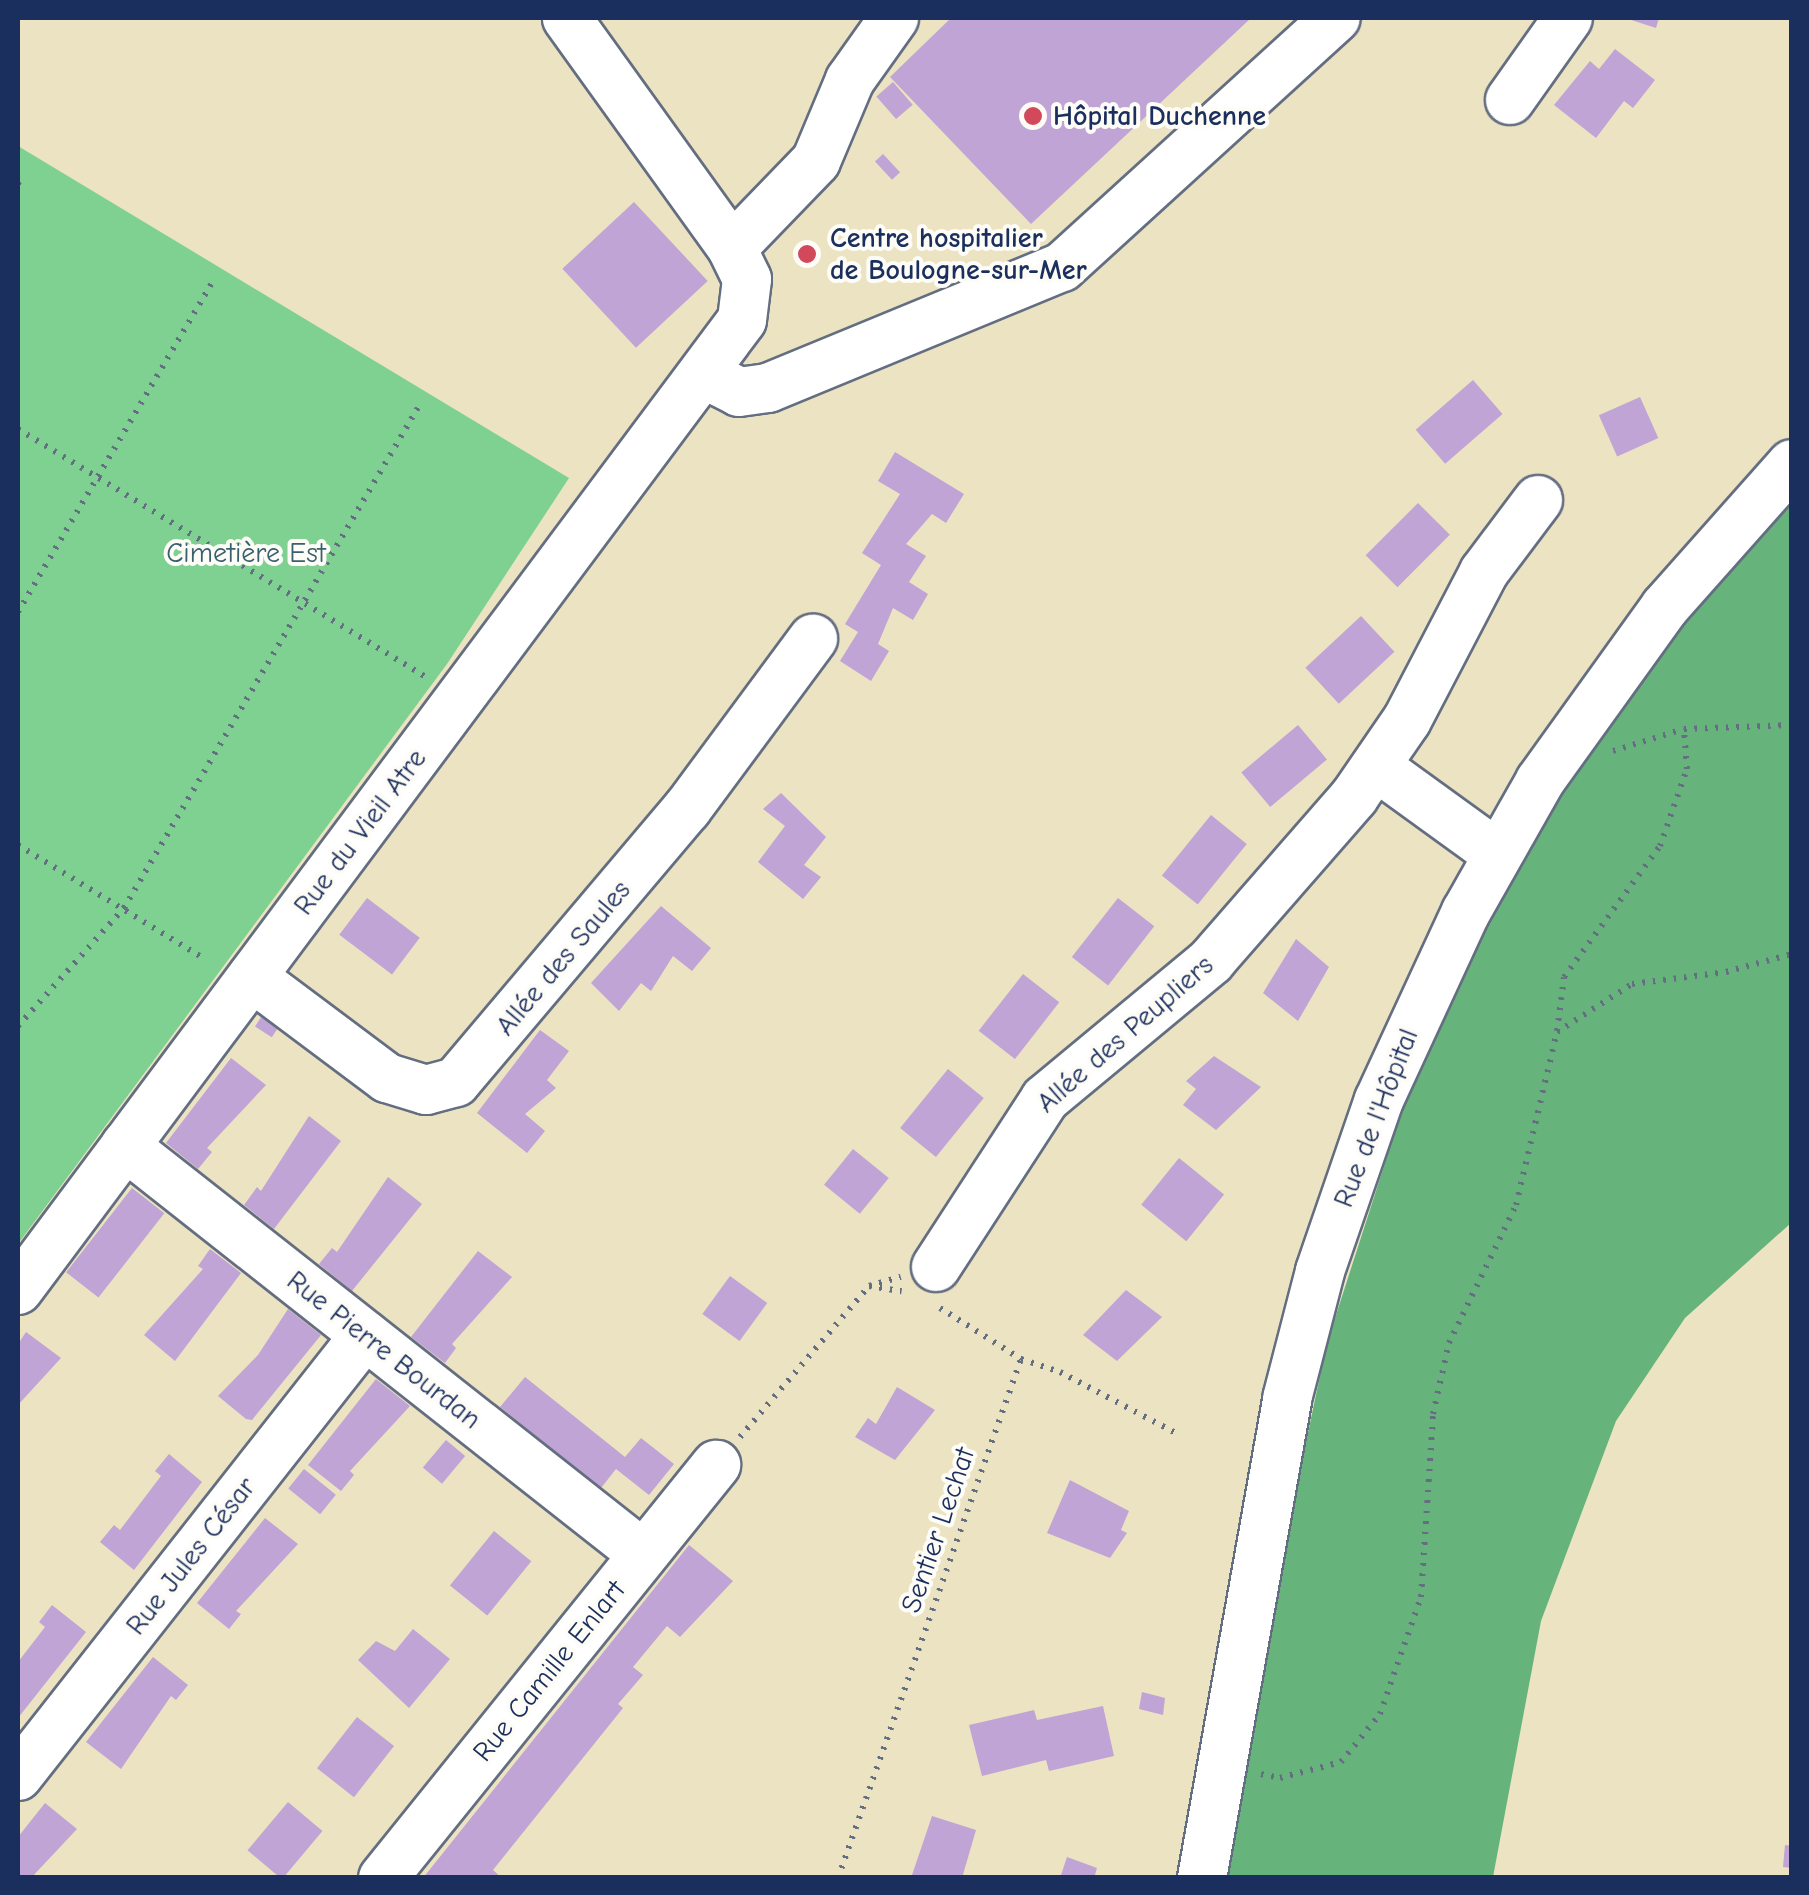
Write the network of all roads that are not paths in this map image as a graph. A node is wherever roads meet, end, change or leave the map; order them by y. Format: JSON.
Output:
{"nodes":[{"id":1,"x":567,"y":18,"type":"edge"},
{"id":2,"x":894,"y":18,"type":"edge"},
{"id":3,"x":1336,"y":18,"type":"edge"},
{"id":4,"x":1568,"y":18,"type":"edge"},
{"id":5,"x":1510,"y":100,"type":"dead end"},
{"id":6,"x":732,"y":248,"type":"junction"},
{"id":7,"x":704,"y":374,"type":"junction"},
{"id":8,"x":1792,"y":464,"type":"edge"},
{"id":9,"x":1538,"y":500,"type":"dead end"},
{"id":10,"x":813,"y":639,"type":"dead end"},
{"id":11,"x":1377,"y":767,"type":"junction"},
{"id":12,"x":1496,"y":854,"type":"junction"},
{"id":13,"x":252,"y":977,"type":"junction"},
{"id":14,"x":125,"y":1146,"type":"junction"},
{"id":15,"x":928,"y":1288,"type":"road end"},
{"id":16,"x":18,"y":1290,"type":"edge"},
{"id":17,"x":366,"y":1335,"type":"junction"},
{"id":18,"x":716,"y":1465,"type":"road end"},
{"id":19,"x":643,"y":1554,"type":"junction"},
{"id":20,"x":18,"y":1776,"type":"edge"},
{"id":21,"x":383,"y":1878,"type":"edge"},
{"id":22,"x":1202,"y":1878,"type":"edge"}],
"edges":[{"from":1,"to":6,"type":"street","name":"Rue du Vieil Atre"},
{"from":2,"to":6,"type":"street"},
{"from":3,"to":7,"type":"street"},
{"from":4,"to":5,"type":"street"},
{"from":6,"to":7,"type":"street","name":"Rue du Vieil Atre"},
{"from":7,"to":13,"type":"street","name":"Rue du Vieil Atre"},
{"from":8,"to":12,"type":"street","name":"Rue de l'Hôpital"},
{"from":9,"to":11,"type":"street","name":"Allée des Peupliers"},
{"from":10,"to":13,"type":"street","name":"Allée des Saules"},
{"from":11,"to":12,"type":"street"},
{"from":11,"to":15,"type":"street","name":"Allée des Peupliers"},
{"from":12,"to":22,"type":"street","name":"Rue de l'Hôpital"},
{"from":13,"to":14,"type":"street","name":"Rue du Vieil Atre"},
{"from":14,"to":16,"type":"street","name":"Rue du Vieil Atre"},
{"from":14,"to":17,"type":"street","name":"Rue Pierre Bourdan"},
{"from":17,"to":19,"type":"street","name":"Rue Pierre Bourdan"},
{"from":17,"to":20,"type":"street","name":"Rue Jules César"},
{"from":18,"to":19,"type":"street","name":"Rue Camille Enlart"},
{"from":19,"to":21,"type":"street","name":"Rue Camille Enlart"}]}
